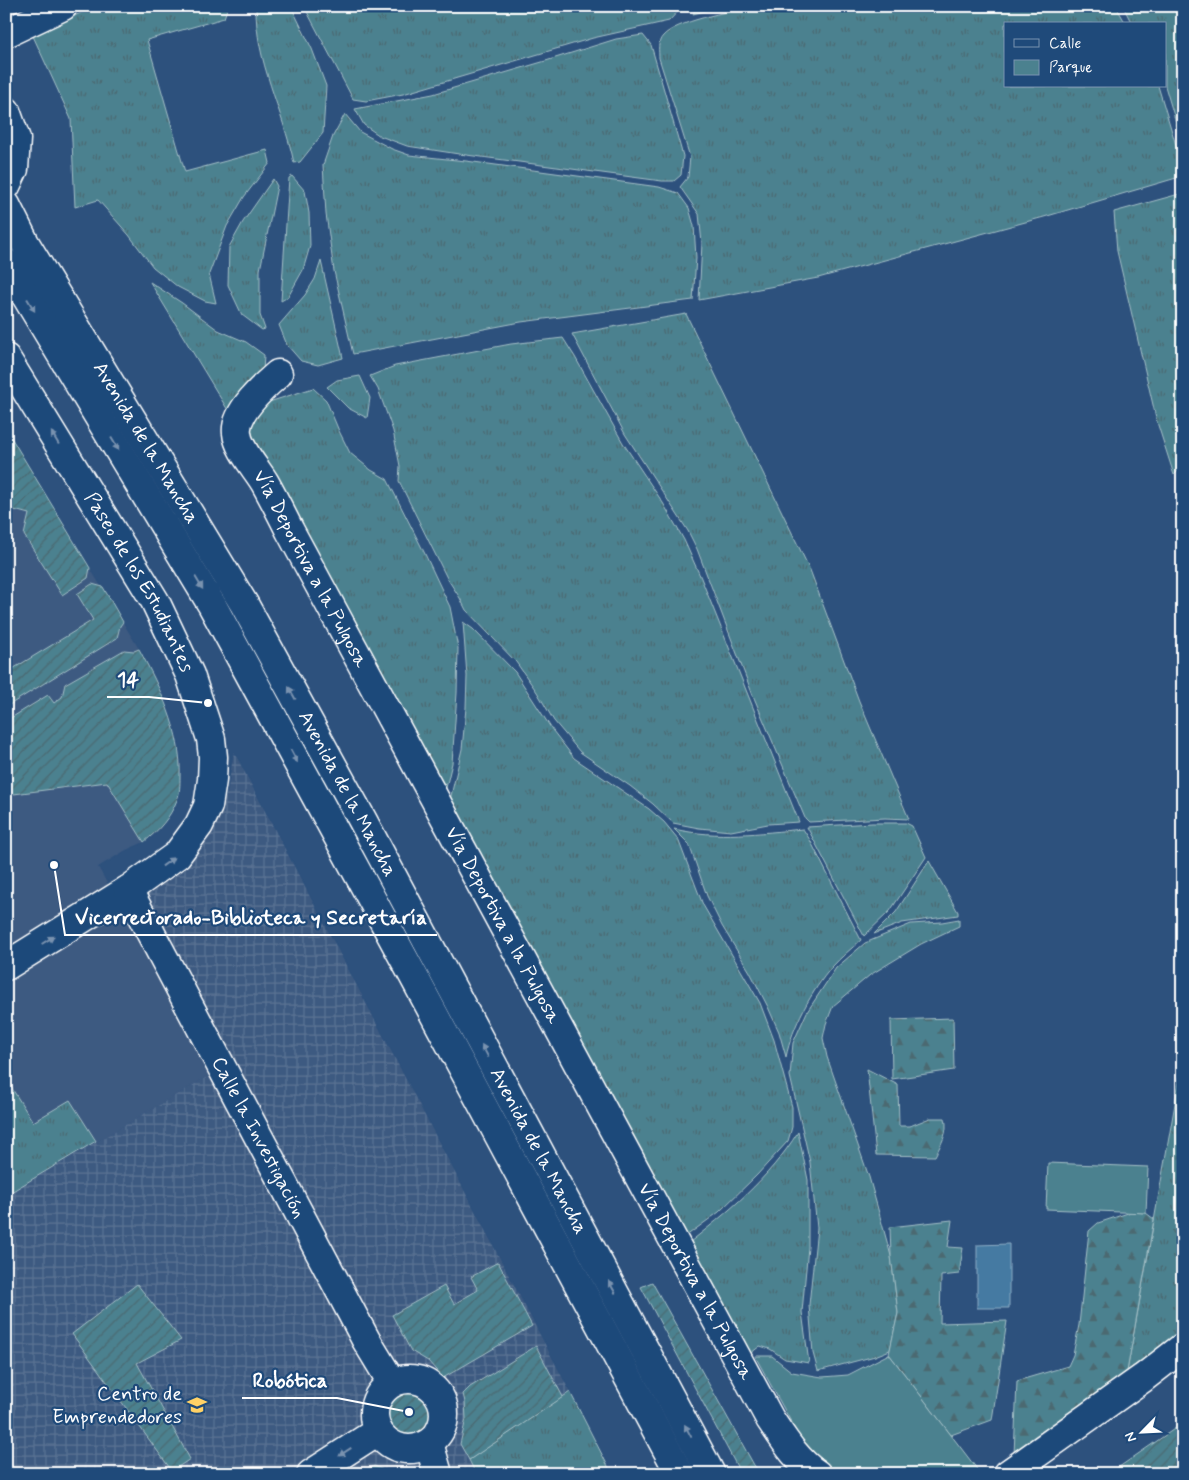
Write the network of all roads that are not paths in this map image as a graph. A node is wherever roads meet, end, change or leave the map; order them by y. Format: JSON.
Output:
{"nodes":[{"id":1,"x":63,"y":6,"type":"edge"},
{"id":2,"x":6,"y":33,"type":"edge"},
{"id":3,"x":6,"y":111,"type":"edge"},
{"id":4,"x":6,"y":186,"type":"edge"},
{"id":5,"x":6,"y":205,"type":"edge"},
{"id":6,"x":6,"y":263,"type":"edge"},
{"id":7,"x":6,"y":358,"type":"edge"},
{"id":8,"x":278,"y":374,"type":"dead end"},
{"id":9,"x":128,"y":890,"type":"junction"},
{"id":10,"x":6,"y":966,"type":"edge"},
{"id":11,"x":1183,"y":1347,"type":"edge"},
{"id":12,"x":392,"y":1383,"type":"junction"},
{"id":13,"x":378,"y":1431,"type":"junction"},
{"id":14,"x":429,"y":1443,"type":"junction"},
{"id":15,"x":311,"y":1474,"type":"edge"},
{"id":16,"x":438,"y":1474,"type":"edge"},
{"id":17,"x":680,"y":1474,"type":"edge"},
{"id":18,"x":711,"y":1474,"type":"edge"},
{"id":19,"x":817,"y":1474,"type":"edge"},
{"id":20,"x":1008,"y":1474,"type":"edge"}],
"edges":[{"from":1,"to":2,"type":"street"},
{"from":3,"to":4,"type":"street"},
{"from":18,"to":5,"type":"street","name":"Avenida de la Mancha","one_way":true},
{"from":6,"to":17,"type":"street","name":"Avenida de la Mancha","one_way":true},
{"from":9,"to":7,"type":"street","name":"Paseo de los Estudiantes","one_way":true},
{"from":8,"to":19,"type":"street","name":"Vía Deportiva a la Pulgosa"},
{"from":10,"to":9,"type":"street","name":"Paseo de los Estudiantes","one_way":true},
{"from":9,"to":12,"type":"street","name":"Calle la Investigación"},
{"from":11,"to":20,"type":"street"},
{"from":12,"to":13,"type":"street"},
{"from":12,"to":14,"type":"street"},
{"from":13,"to":14,"type":"street"},
{"from":13,"to":15,"type":"street","one_way":true},
{"from":14,"to":16,"type":"street"}]}
